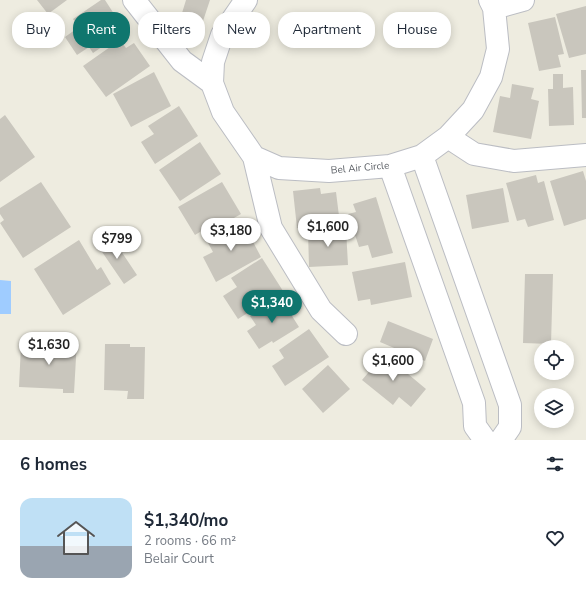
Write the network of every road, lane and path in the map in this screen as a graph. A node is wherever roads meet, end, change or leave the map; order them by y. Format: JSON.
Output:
{"nodes":[{"id":1,"x":134,"y":0,"type":"edge"},
{"id":2,"x":246,"y":0,"type":"edge"},
{"id":3,"x":523,"y":0,"type":"edge"},
{"id":4,"x":492,"y":4,"type":"edge"},
{"id":5,"x":212,"y":83,"type":"junction"},
{"id":6,"x":448,"y":137,"type":"junction"},
{"id":7,"x":586,"y":155,"type":"edge"},
{"id":8,"x":422,"y":156,"type":"junction"},
{"id":9,"x":254,"y":157,"type":"junction"},
{"id":10,"x":390,"y":166,"type":"junction"},
{"id":11,"x":346,"y":334,"type":"dead end"},
{"id":12,"x":484,"y":440,"type":"edge"},
{"id":13,"x":501,"y":440,"type":"edge"}],
"edges":[{"from":1,"to":5,"type":"street"},
{"from":2,"to":5,"type":"street"},
{"from":3,"to":4,"type":"street","name":"Bel Air Circle"},
{"from":4,"to":6,"type":"street","name":"Bel Air Circle"},
{"from":5,"to":9,"type":"street"},
{"from":6,"to":7,"type":"street"},
{"from":6,"to":8,"type":"street","name":"Bel Air Circle"},
{"from":8,"to":10,"type":"street","name":"Bel Air Circle"},
{"from":8,"to":13,"type":"street"},
{"from":9,"to":10,"type":"street","name":"Bel Air Circle"},
{"from":9,"to":11,"type":"street"},
{"from":10,"to":12,"type":"street"}]}
